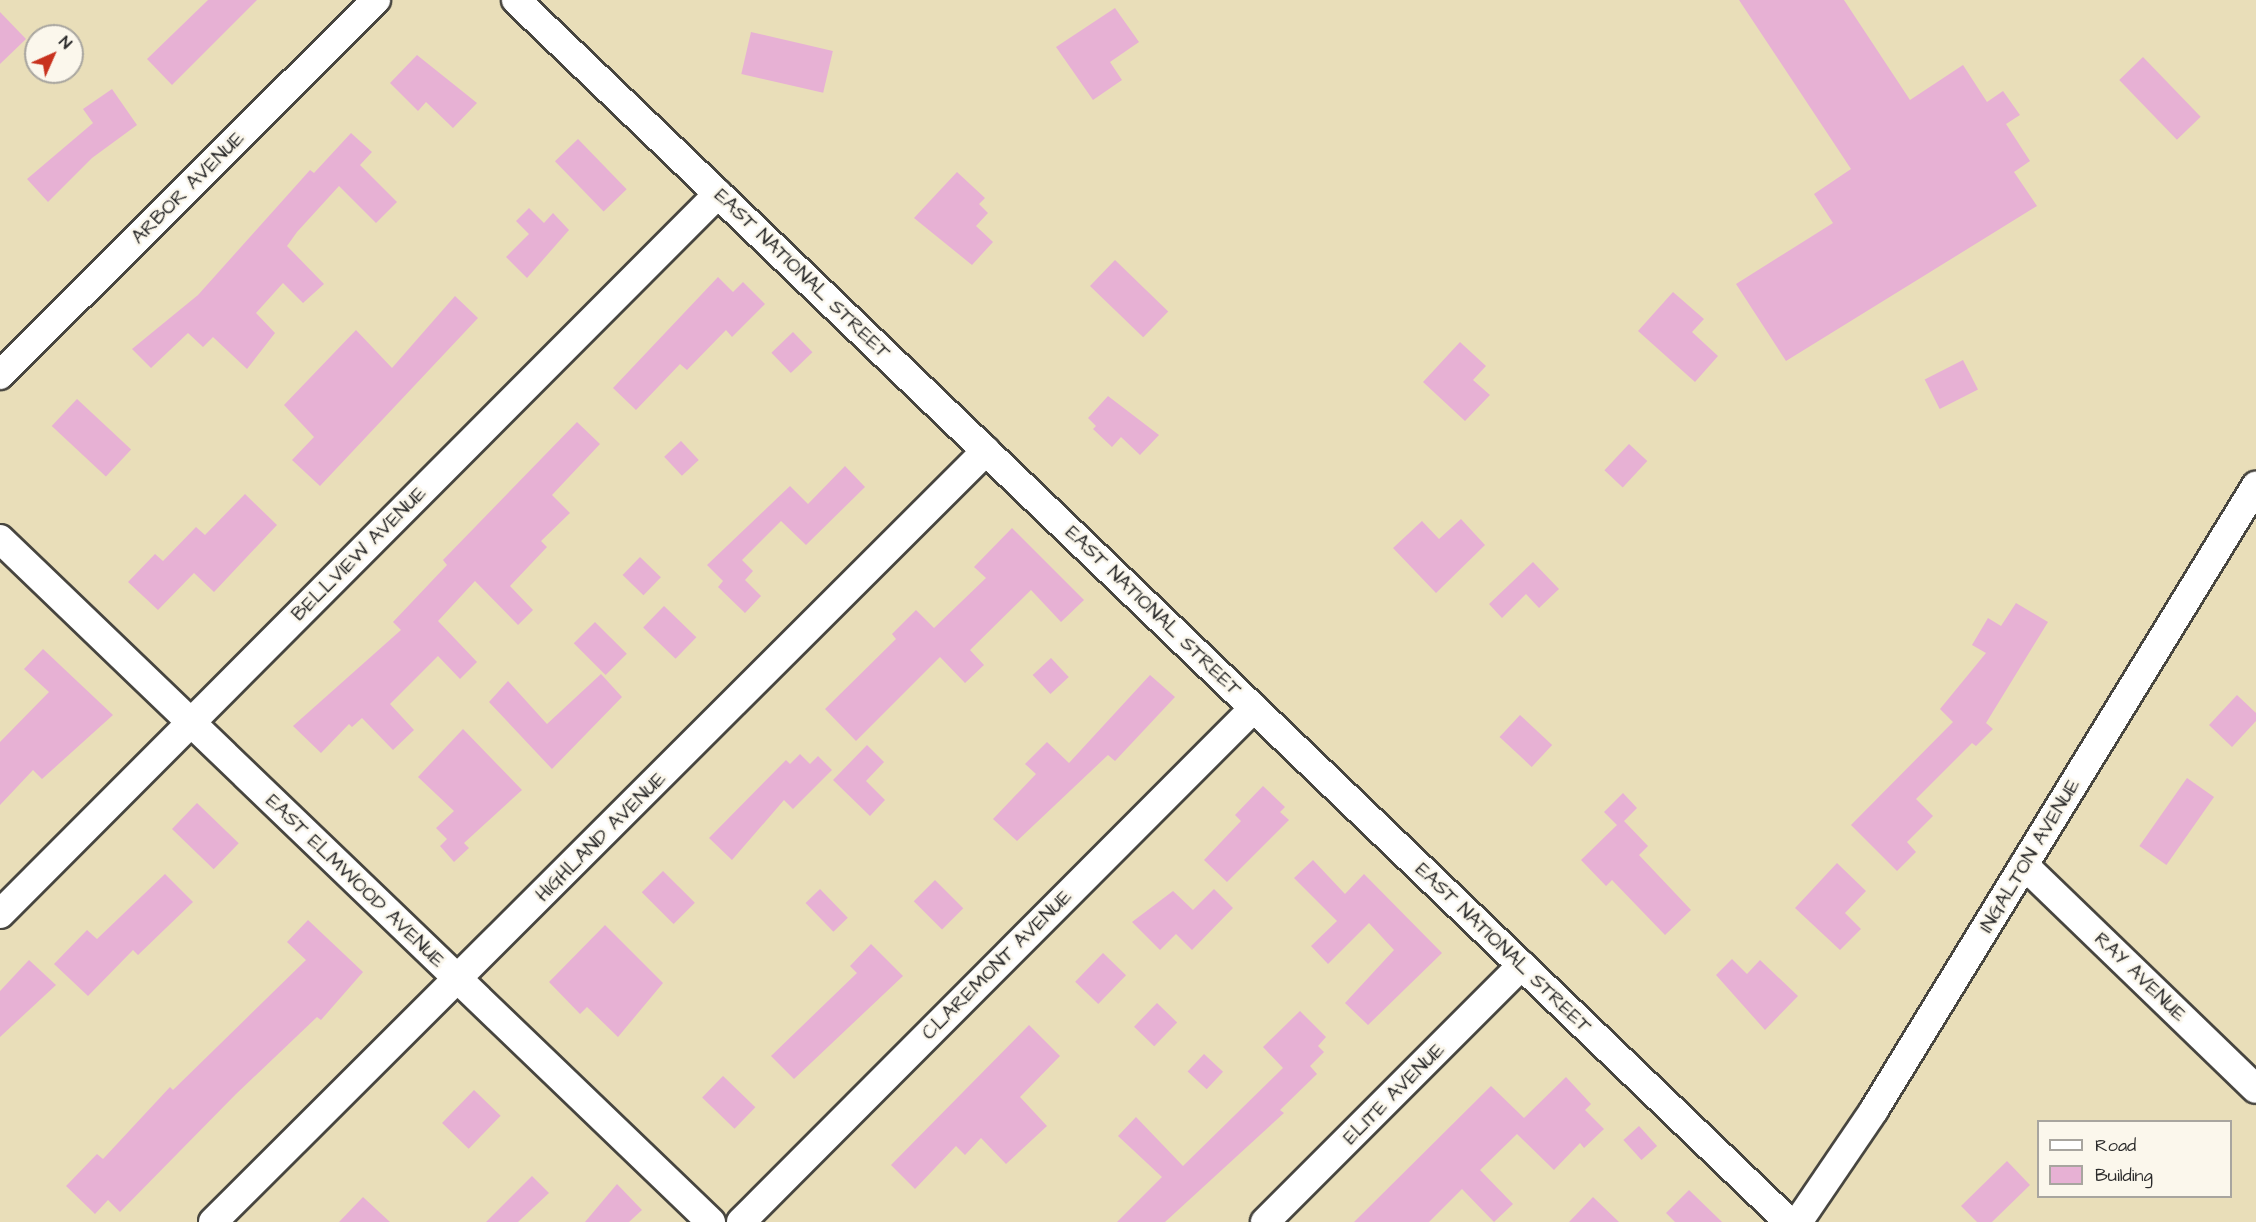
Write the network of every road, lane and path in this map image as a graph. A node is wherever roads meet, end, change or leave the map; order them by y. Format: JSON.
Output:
{"nodes":[{"id":1,"x":376,"y":0,"type":"edge"},
{"id":2,"x":516,"y":0,"type":"edge"},
{"id":3,"x":718,"y":194,"type":"junction"},
{"id":4,"x":0,"y":375,"type":"edge"},
{"id":5,"x":986,"y":451,"type":"junction"},
{"id":6,"x":2252,"y":503,"type":"edge"},
{"id":7,"x":0,"y":540,"type":"edge"},
{"id":8,"x":1254,"y":708,"type":"junction"},
{"id":9,"x":190,"y":723,"type":"junction"},
{"id":10,"x":2024,"y":865,"type":"junction"},
{"id":11,"x":0,"y":914,"type":"edge"},
{"id":12,"x":1522,"y":965,"type":"junction"},
{"id":13,"x":458,"y":980,"type":"junction"},
{"id":14,"x":2256,"y":1089,"type":"edge"},
{"id":15,"x":213,"y":1222,"type":"edge"},
{"id":16,"x":711,"y":1222,"type":"edge"},
{"id":17,"x":741,"y":1222,"type":"edge"},
{"id":18,"x":1265,"y":1222,"type":"edge"},
{"id":19,"x":1789,"y":1222,"type":"edge"},
{"id":20,"x":1798,"y":1222,"type":"edge"}],
"edges":[{"from":1,"to":4,"type":"street","name":"ARBOR AVENUE"},
{"from":2,"to":3,"type":"street","name":"EAST NATIONAL STREET"},
{"from":3,"to":5,"type":"street","name":"EAST NATIONAL STREET"},
{"from":3,"to":9,"type":"street","name":"BELLVIEW AVENUE"},
{"from":5,"to":8,"type":"street","name":"EAST NATIONAL STREET"},
{"from":5,"to":13,"type":"street","name":"HIGHLAND AVENUE"},
{"from":6,"to":10,"type":"street","name":"INGALTON AVENUE"},
{"from":7,"to":9,"type":"street","name":"EAST ELMWOOD AVENUE"},
{"from":8,"to":12,"type":"street","name":"EAST NATIONAL STREET"},
{"from":8,"to":17,"type":"street","name":"CLAREMONT AVENUE"},
{"from":9,"to":11,"type":"street","name":"BELLVIEW AVENUE"},
{"from":9,"to":13,"type":"street","name":"EAST ELMWOOD AVENUE"},
{"from":10,"to":14,"type":"street","name":"RAY AVENUE"},
{"from":10,"to":20,"type":"street","name":"INGALTON AVENUE"},
{"from":12,"to":18,"type":"street","name":"ELITE AVENUE"},
{"from":12,"to":19,"type":"street","name":"EAST NATIONAL STREET"},
{"from":13,"to":15,"type":"street","name":"HIGHLAND AVENUE"},
{"from":13,"to":16,"type":"street","name":"EAST ELMWOOD AVENUE"}]}
